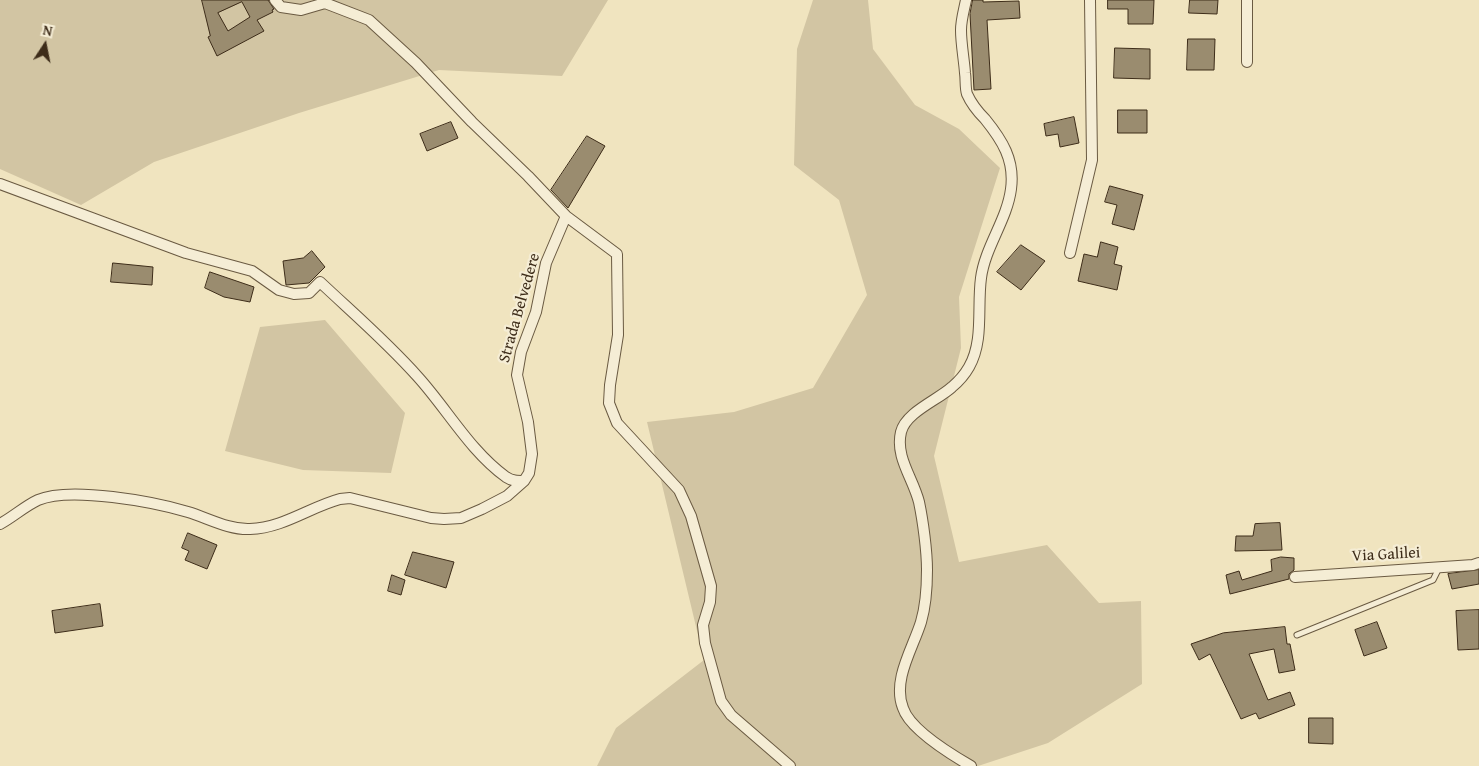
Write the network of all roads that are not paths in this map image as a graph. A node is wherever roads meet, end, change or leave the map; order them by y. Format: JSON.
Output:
{"nodes":[{"id":1,"x":275,"y":0,"type":"edge"},
{"id":2,"x":966,"y":0,"type":"edge"},
{"id":3,"x":1090,"y":0,"type":"edge"},
{"id":4,"x":1247,"y":0,"type":"edge"},
{"id":5,"x":1247,"y":62,"type":"dead end"},
{"id":6,"x":0,"y":184,"type":"edge"},
{"id":7,"x":566,"y":216,"type":"junction"},
{"id":8,"x":1070,"y":253,"type":"dead end"},
{"id":9,"x":524,"y":481,"type":"junction"},
{"id":10,"x":0,"y":524,"type":"edge"},
{"id":11,"x":1479,"y":563,"type":"edge"},
{"id":12,"x":1439,"y":567,"type":"junction"},
{"id":13,"x":1295,"y":577,"type":"dead end"},
{"id":14,"x":1297,"y":635,"type":"dead end"},
{"id":15,"x":790,"y":766,"type":"edge"},
{"id":16,"x":971,"y":766,"type":"edge"}],
"edges":[{"from":1,"to":7,"type":"street"},
{"from":2,"to":16,"type":"street"},
{"from":3,"to":8,"type":"street"},
{"from":4,"to":5,"type":"street"},
{"from":6,"to":9,"type":"street"},
{"from":7,"to":9,"type":"street","name":"Strada Belvedere"},
{"from":7,"to":15,"type":"street"},
{"from":9,"to":10,"type":"street"},
{"from":11,"to":12,"type":"street","name":"Via Galilei"},
{"from":12,"to":13,"type":"street","name":"Via Galilei"},
{"from":12,"to":14,"type":"lane"}]}
